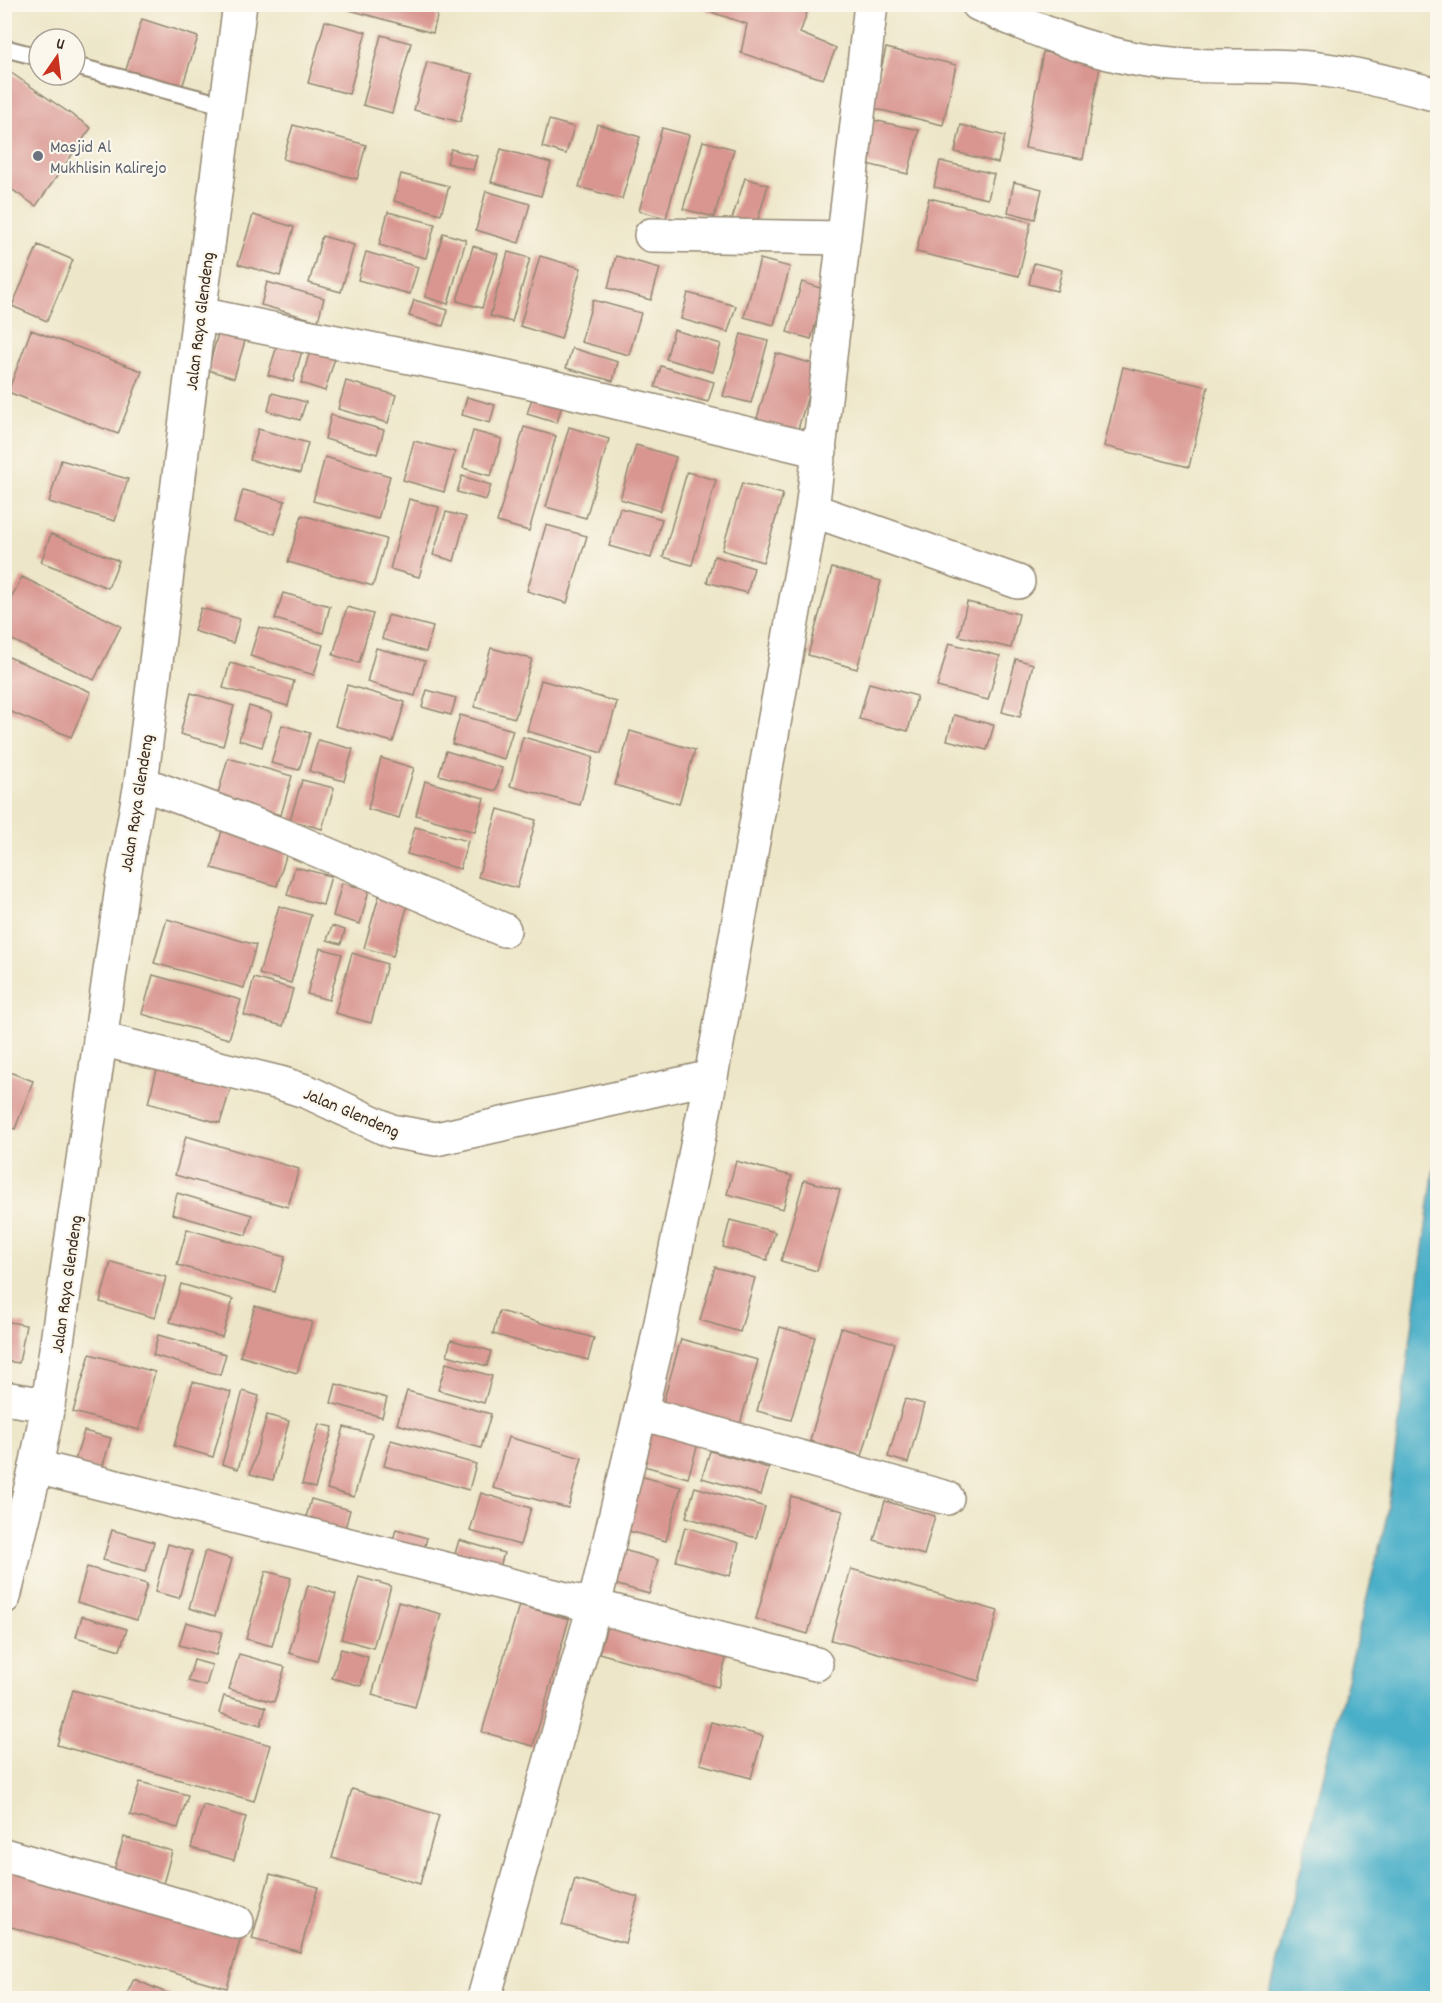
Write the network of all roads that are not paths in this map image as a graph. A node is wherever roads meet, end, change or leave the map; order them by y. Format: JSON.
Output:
{"nodes":[{"id":1,"x":240,"y":4,"type":"edge"},
{"id":2,"x":871,"y":4,"type":"edge"},
{"id":3,"x":978,"y":4,"type":"edge"},
{"id":4,"x":4,"y":48,"type":"edge"},
{"id":5,"x":27,"y":54,"type":"edge"},
{"id":6,"x":87,"y":69,"type":"edge"},
{"id":7,"x":1437,"y":95,"type":"edge"},
{"id":8,"x":227,"y":106,"type":"junction"},
{"id":9,"x":651,"y":235,"type":"dead end"},
{"id":10,"x":844,"y":238,"type":"junction"},
{"id":11,"x":199,"y":314,"type":"junction"},
{"id":12,"x":820,"y":451,"type":"junction"},
{"id":13,"x":812,"y":510,"type":"junction"},
{"id":14,"x":1018,"y":582,"type":"dead end"},
{"id":15,"x":141,"y":783,"type":"junction"},
{"id":16,"x":504,"y":930,"type":"dead end"},
{"id":17,"x":100,"y":1039,"type":"junction"},
{"id":18,"x":711,"y":1077,"type":"junction"},
{"id":19,"x":4,"y":1398,"type":"edge"},
{"id":20,"x":48,"y":1405,"type":"junction"},
{"id":21,"x":640,"y":1413,"type":"junction"},
{"id":22,"x":36,"y":1467,"type":"junction"},
{"id":23,"x":947,"y":1498,"type":"dead end"},
{"id":24,"x":4,"y":1598,"type":"edge"},
{"id":25,"x":594,"y":1606,"type":"junction"},
{"id":26,"x":816,"y":1664,"type":"dead end"},
{"id":27,"x":4,"y":1855,"type":"edge"},
{"id":28,"x":237,"y":1922,"type":"dead end"},
{"id":29,"x":484,"y":1998,"type":"edge"}],
"edges":[{"from":1,"to":8,"type":"street","name":"Jalan Raya Glendeng"},
{"from":2,"to":10,"type":"street"},
{"from":3,"to":7,"type":"street"},
{"from":4,"to":5,"type":"lane"},
{"from":6,"to":8,"type":"lane"},
{"from":8,"to":11,"type":"street","name":"Jalan Raya Glendeng"},
{"from":9,"to":10,"type":"street"},
{"from":10,"to":12,"type":"street"},
{"from":11,"to":12,"type":"street"},
{"from":11,"to":15,"type":"street","name":"Jalan Raya Glendeng"},
{"from":12,"to":13,"type":"street"},
{"from":13,"to":14,"type":"street"},
{"from":13,"to":18,"type":"street"},
{"from":15,"to":16,"type":"street"},
{"from":15,"to":17,"type":"street","name":"Jalan Raya Glendeng"},
{"from":17,"to":18,"type":"street","name":"Jalan Glendeng"},
{"from":17,"to":20,"type":"street","name":"Jalan Raya Glendeng"},
{"from":18,"to":21,"type":"street"},
{"from":19,"to":20,"type":"street"},
{"from":20,"to":22,"type":"street","name":"Jalan Raya Glendeng"},
{"from":21,"to":23,"type":"street"},
{"from":21,"to":25,"type":"street"},
{"from":22,"to":24,"type":"street","name":"Jalan Raya Glendeng"},
{"from":22,"to":25,"type":"street"},
{"from":25,"to":26,"type":"street"},
{"from":25,"to":29,"type":"street"},
{"from":27,"to":28,"type":"street"}]}
